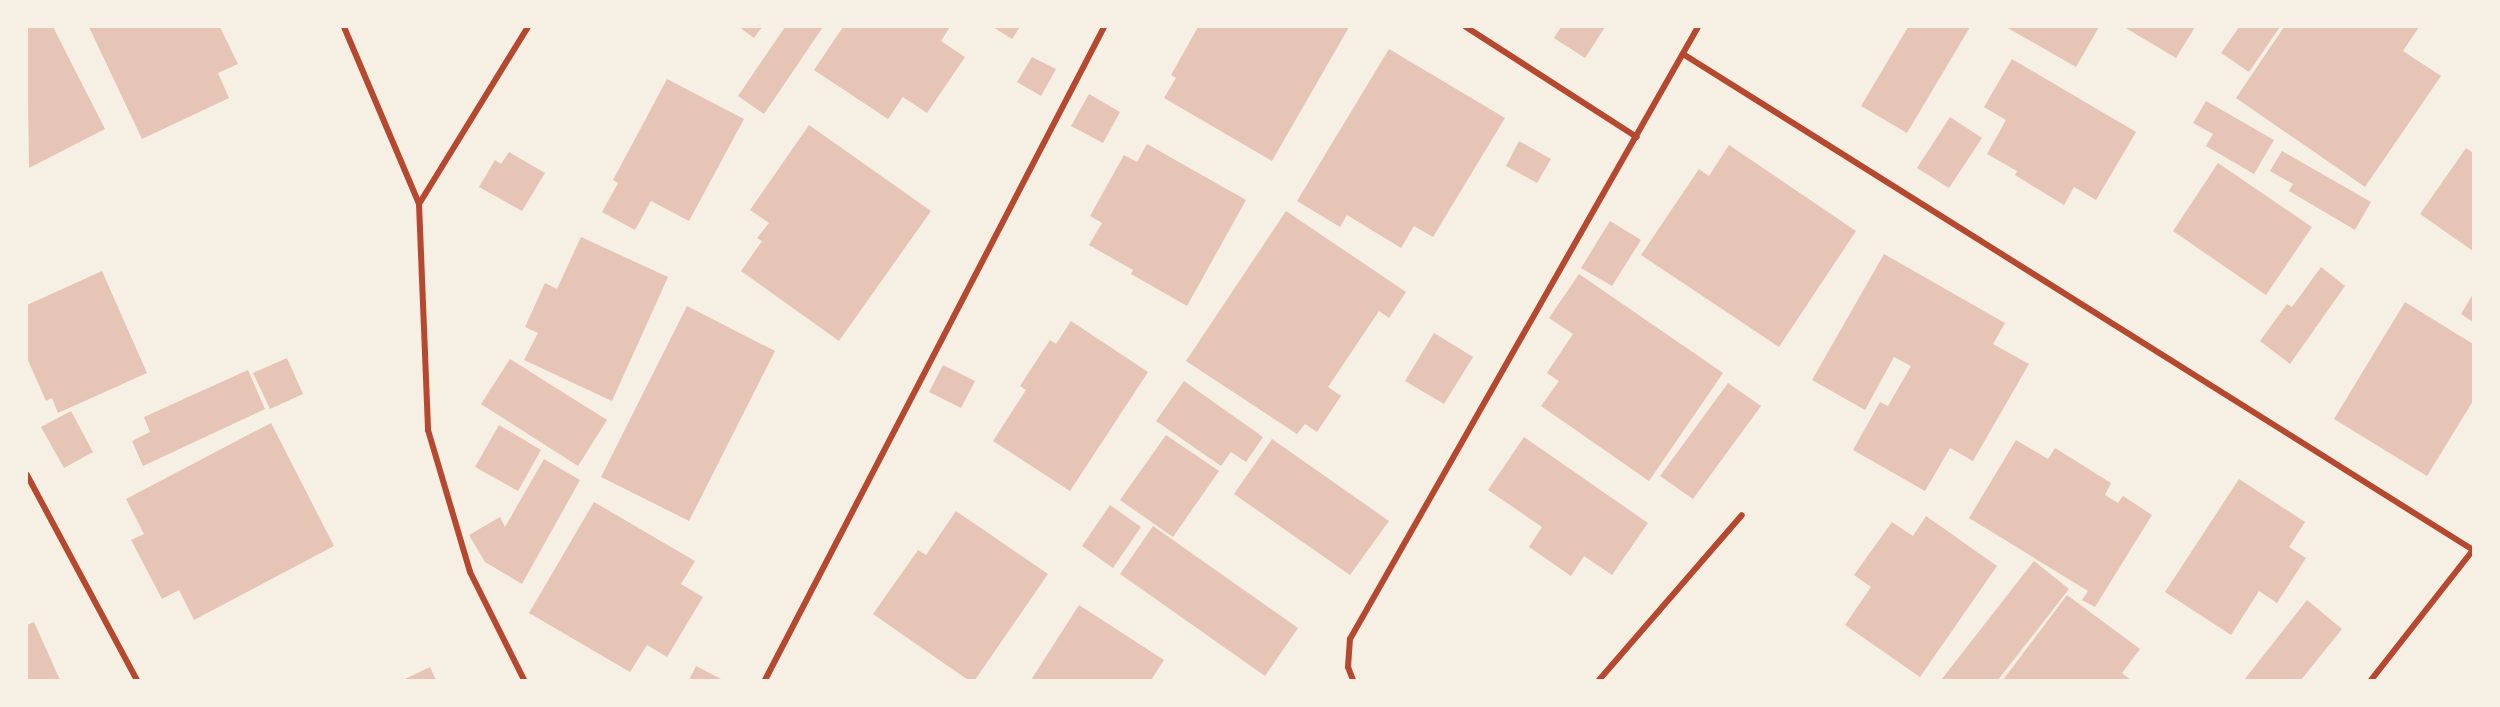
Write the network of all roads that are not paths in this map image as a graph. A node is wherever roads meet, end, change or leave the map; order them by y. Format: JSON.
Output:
{"nodes":[{"id":1,"x":344,"y":27,"type":"edge"},
{"id":2,"x":528,"y":27,"type":"edge"},
{"id":3,"x":1104,"y":27,"type":"edge"},
{"id":4,"x":1466,"y":27,"type":"edge"},
{"id":5,"x":1698,"y":27,"type":"edge"},
{"id":6,"x":1683,"y":54,"type":"junction"},
{"id":7,"x":1637,"y":138,"type":"junction"},
{"id":8,"x":419,"y":204,"type":"junction"},
{"id":9,"x":27,"y":475,"type":"edge"},
{"id":10,"x":1742,"y":515,"type":"dead end"},
{"id":11,"x":137,"y":680,"type":"edge"},
{"id":12,"x":524,"y":680,"type":"edge"},
{"id":13,"x":765,"y":680,"type":"edge"},
{"id":14,"x":1353,"y":680,"type":"edge"},
{"id":15,"x":1599,"y":680,"type":"edge"},
{"id":16,"x":2371,"y":680,"type":"edge"}],
"edges":[{"from":1,"to":8,"type":"street"},
{"from":2,"to":8,"type":"street"},
{"from":3,"to":13,"type":"street"},
{"from":4,"to":7,"type":"street"},
{"from":5,"to":6,"type":"street"},
{"from":6,"to":7,"type":"street"},
{"from":6,"to":16,"type":"street"},
{"from":7,"to":14,"type":"street"},
{"from":8,"to":12,"type":"street"},
{"from":9,"to":11,"type":"street"},
{"from":10,"to":15,"type":"street"}]}
